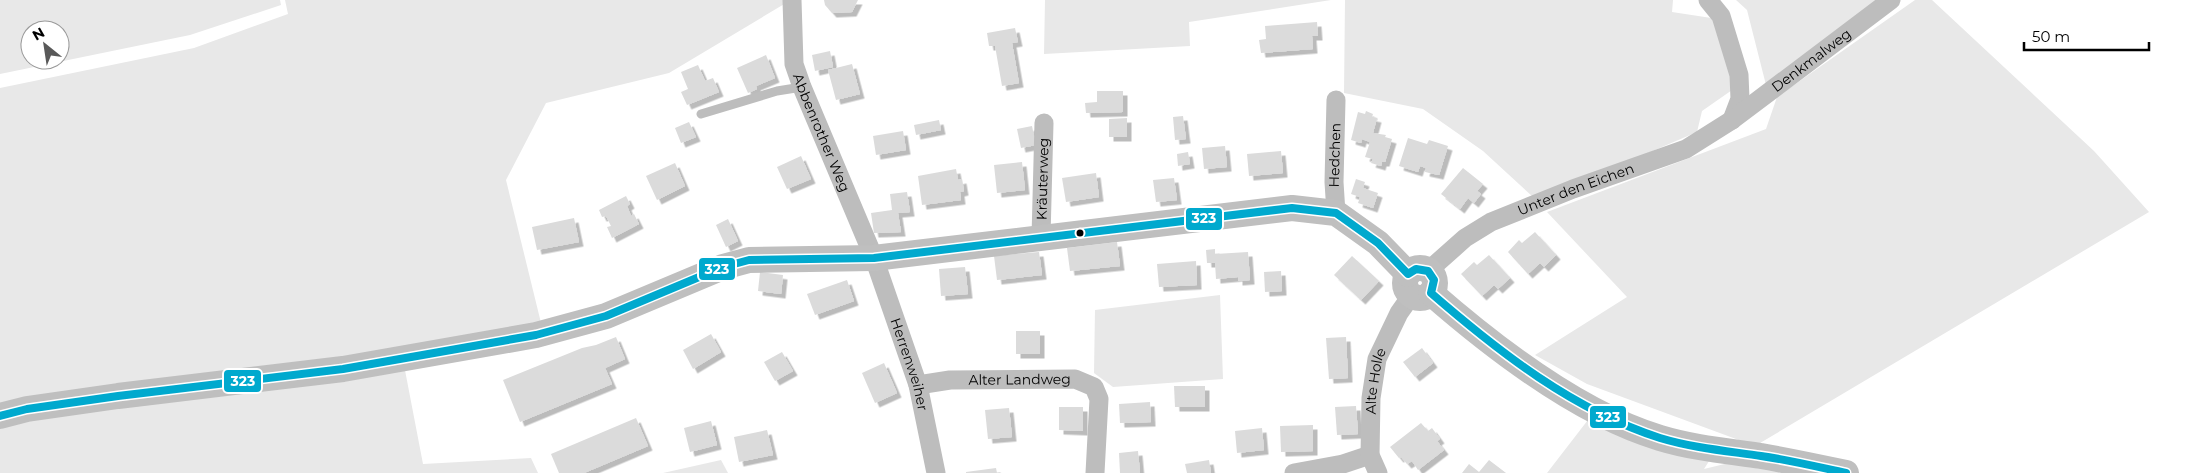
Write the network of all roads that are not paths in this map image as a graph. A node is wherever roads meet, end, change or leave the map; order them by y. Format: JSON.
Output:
{"nodes":[{"id":1,"x":792,"y":0,"type":"edge"},
{"id":2,"x":1708,"y":0,"type":"edge"},
{"id":3,"x":1890,"y":0,"type":"edge"},
{"id":4,"x":802,"y":87,"type":"junction"},
{"id":5,"x":1336,"y":100,"type":"dead end"},
{"id":6,"x":701,"y":114,"type":"dead end"},
{"id":7,"x":1732,"y":120,"type":"junction"},
{"id":8,"x":1044,"y":123,"type":"dead end"},
{"id":9,"x":1336,"y":212,"type":"junction"},
{"id":10,"x":1041,"y":237,"type":"junction"},
{"id":11,"x":874,"y":258,"type":"junction"},
{"id":12,"x":1420,"y":283,"type":"junction"},
{"id":13,"x":918,"y":385,"type":"junction"},
{"id":14,"x":0,"y":416,"type":"edge"},
{"id":15,"x":1370,"y":455,"type":"junction"},
{"id":16,"x":936,"y":473,"type":"edge"},
{"id":17,"x":1095,"y":473,"type":"edge"},
{"id":18,"x":1294,"y":473,"type":"edge"},
{"id":19,"x":1378,"y":473,"type":"edge"},
{"id":20,"x":1846,"y":473,"type":"edge"}],
"edges":[{"from":1,"to":4,"type":"street","name":"Abbenrother Weg"},
{"from":2,"to":7,"type":"street"},
{"from":3,"to":7,"type":"street","name":"Denkmalweg"},
{"from":4,"to":6,"type":"lane"},
{"from":4,"to":11,"type":"street","name":"Abbenrother Weg"},
{"from":5,"to":9,"type":"street","name":"Hedchen"},
{"from":7,"to":12,"type":"street","name":"Unter den Eichen"},
{"from":8,"to":10,"type":"street","name":"Kräuterweg"},
{"from":9,"to":10,"type":"street"},
{"from":9,"to":12,"type":"street"},
{"from":10,"to":11,"type":"street"},
{"from":11,"to":13,"type":"street","name":"Herrenweiher"},
{"from":11,"to":14,"type":"street"},
{"from":12,"to":15,"type":"street","name":"Alte Holle"},
{"from":12,"to":20,"type":"street"},
{"from":13,"to":16,"type":"street","name":"Herrenweiher"},
{"from":13,"to":17,"type":"street","name":"Alter Landweg"},
{"from":15,"to":18,"type":"street"},
{"from":15,"to":19,"type":"street","name":"Alte Holle"}]}
